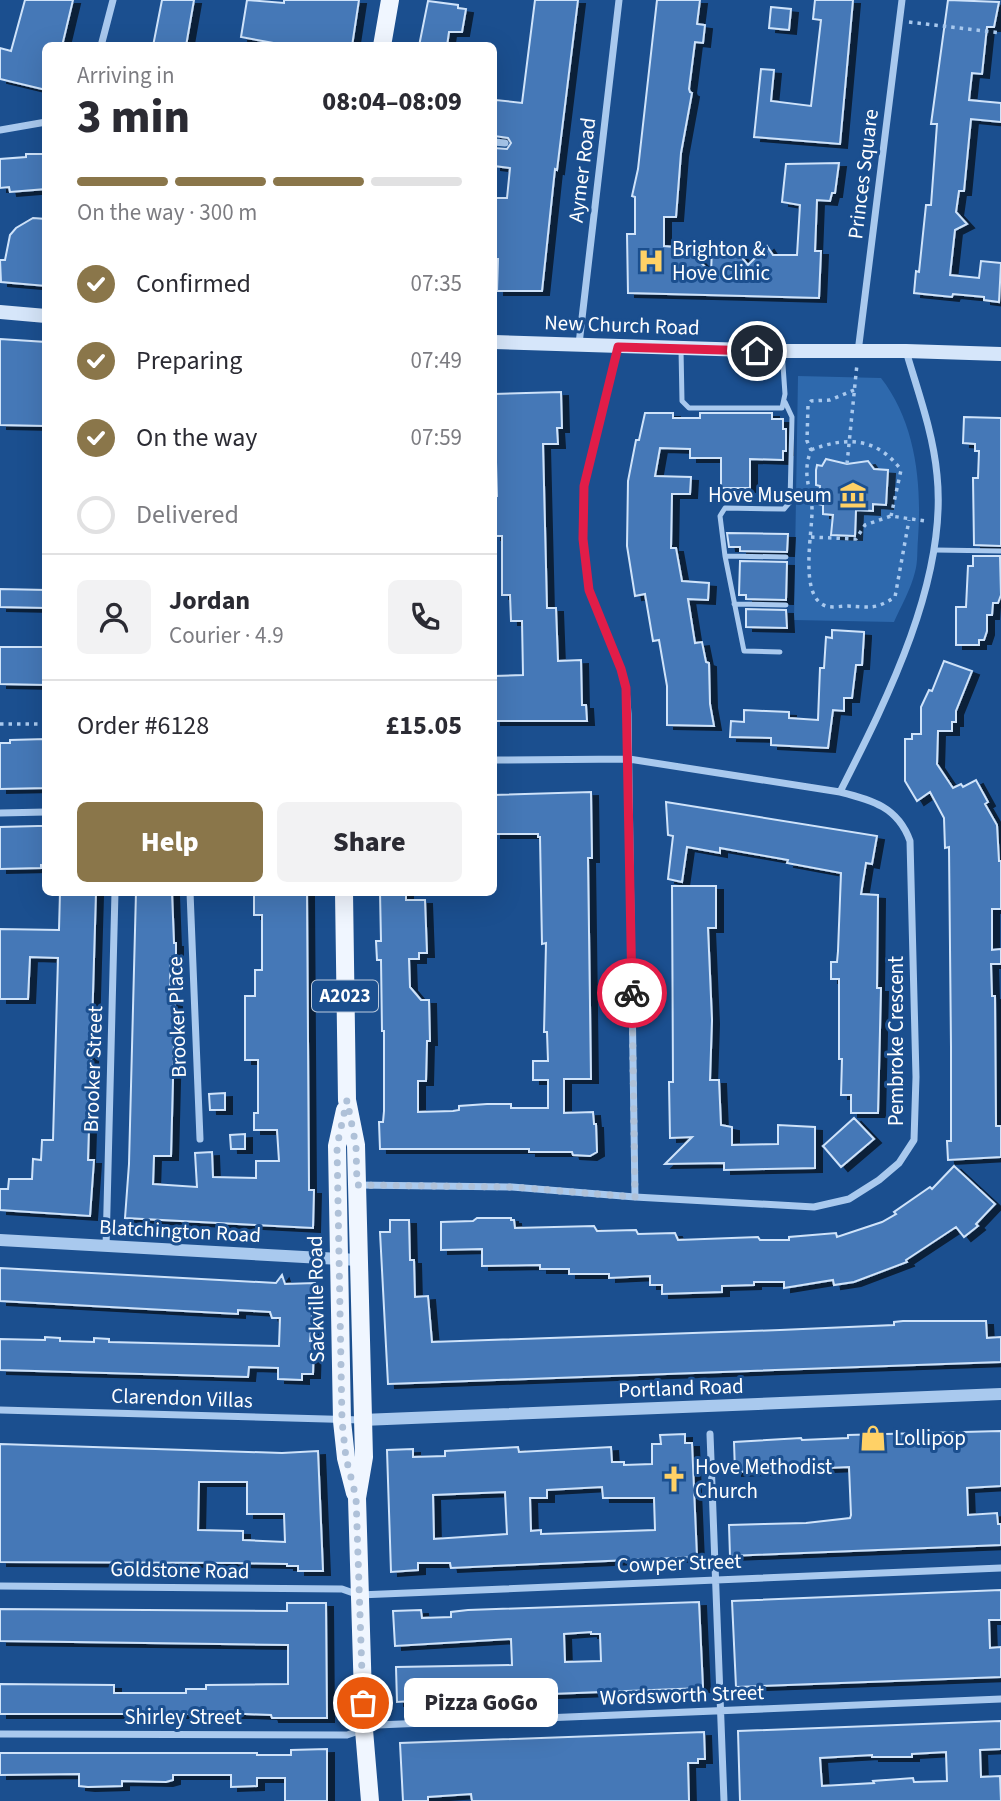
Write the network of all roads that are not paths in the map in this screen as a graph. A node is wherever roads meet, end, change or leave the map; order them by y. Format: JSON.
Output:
{"nodes":[{"id":1,"x":113,"y":0,"type":"edge"},
{"id":2,"x":390,"y":0,"type":"edge"},
{"id":3,"x":619,"y":0,"type":"edge"},
{"id":4,"x":902,"y":0,"type":"edge"},
{"id":5,"x":102,"y":42,"type":"edge"},
{"id":6,"x":383,"y":42,"type":"edge"},
{"id":7,"x":42,"y":123,"type":"edge"},
{"id":8,"x":0,"y":130,"type":"edge"},
{"id":9,"x":497,"y":143,"type":"edge"},
{"id":10,"x":505,"y":144,"type":"dead end"},
{"id":11,"x":0,"y":312,"type":"edge"},
{"id":12,"x":42,"y":316,"type":"edge"},
{"id":13,"x":497,"y":342,"type":"edge"},
{"id":14,"x":579,"y":345,"type":"junction"},
{"id":15,"x":618,"y":347,"type":"junction"},
{"id":16,"x":681,"y":349,"type":"junction"},
{"id":17,"x":782,"y":351,"type":"junction"},
{"id":18,"x":906,"y":351,"type":"junction"},
{"id":19,"x":858,"y":352,"type":"junction"},
{"id":20,"x":1001,"y":354,"type":"edge"},
{"id":21,"x":785,"y":402,"type":"junction"},
{"id":22,"x":934,"y":550,"type":"junction"},
{"id":23,"x":1001,"y":551,"type":"edge"},
{"id":24,"x":724,"y":556,"type":"junction"},
{"id":25,"x":786,"y":557,"type":"dead end"},
{"id":26,"x":734,"y":604,"type":"junction"},
{"id":27,"x":786,"y":605,"type":"dead end"},
{"id":28,"x":780,"y":652,"type":"dead end"},
{"id":29,"x":629,"y":759,"type":"junction"},
{"id":30,"x":497,"y":760,"type":"edge"},
{"id":31,"x":840,"y":792,"type":"junction"},
{"id":32,"x":42,"y":812,"type":"edge"},
{"id":33,"x":0,"y":813,"type":"edge"},
{"id":34,"x":115,"y":896,"type":"edge"},
{"id":35,"x":190,"y":896,"type":"edge"},
{"id":36,"x":344,"y":896,"type":"edge"},
{"id":37,"x":347,"y":1100,"type":"junction"},
{"id":38,"x":200,"y":1139,"type":"dead end"},
{"id":39,"x":357,"y":1185,"type":"junction"},
{"id":40,"x":635,"y":1197,"type":"junction"},
{"id":41,"x":0,"y":1240,"type":"edge"},
{"id":42,"x":106,"y":1247,"type":"junction"},
{"id":43,"x":338,"y":1260,"type":"junction"},
{"id":44,"x":358,"y":1260,"type":"junction"},
{"id":45,"x":1001,"y":1394,"type":"edge"},
{"id":46,"x":0,"y":1410,"type":"edge"},
{"id":47,"x":362,"y":1420,"type":"junction"},
{"id":48,"x":342,"y":1421,"type":"junction"},
{"id":49,"x":710,"y":1434,"type":"dead end"},
{"id":50,"x":356,"y":1497,"type":"junction"},
{"id":51,"x":1001,"y":1568,"type":"edge"},
{"id":52,"x":715,"y":1579,"type":"junction"},
{"id":53,"x":0,"y":1586,"type":"edge"},
{"id":54,"x":359,"y":1595,"type":"junction"},
{"id":55,"x":1001,"y":1699,"type":"edge"},
{"id":56,"x":720,"y":1711,"type":"junction"},
{"id":57,"x":364,"y":1730,"type":"junction"},
{"id":58,"x":0,"y":1734,"type":"edge"},
{"id":59,"x":369,"y":1801,"type":"edge"},
{"id":60,"x":724,"y":1801,"type":"edge"}],
"edges":[{"from":1,"to":5,"type":"street"},
{"from":2,"to":6,"type":"main road"},
{"from":3,"to":14,"type":"street","name":"Aymer Road"},
{"from":4,"to":19,"type":"street","name":"Princes Square"},
{"from":7,"to":8,"type":"street"},
{"from":9,"to":10,"type":"street"},
{"from":11,"to":12,"type":"main road"},
{"from":13,"to":14,"type":"main road","name":"New Church Road"},
{"from":14,"to":15,"type":"main road","name":"New Church Road"},
{"from":15,"to":16,"type":"main road","name":"New Church Road"},
{"from":15,"to":29,"type":"street"},
{"from":16,"to":17,"type":"main road","name":"New Church Road"},
{"from":16,"to":21,"type":"lane"},
{"from":17,"to":19,"type":"main road","name":"New Church Road"},
{"from":17,"to":21,"type":"lane"},
{"from":18,"to":19,"type":"main road","name":"New Church Road"},
{"from":18,"to":20,"type":"main road","name":"New Church Road"},
{"from":18,"to":22,"type":"street"},
{"from":21,"to":24,"type":"lane"},
{"from":22,"to":23,"type":"lane"},
{"from":22,"to":31,"type":"street"},
{"from":24,"to":25,"type":"lane"},
{"from":24,"to":26,"type":"lane"},
{"from":26,"to":27,"type":"lane"},
{"from":26,"to":28,"type":"lane"},
{"from":29,"to":30,"type":"street","name":"Pembroke Crescent"},
{"from":29,"to":31,"type":"street","name":"Pembroke Crescent"},
{"from":29,"to":40,"type":"street"},
{"from":31,"to":40,"type":"street","name":"Pembroke Crescent"},
{"from":32,"to":33,"type":"street"},
{"from":34,"to":42,"type":"street","name":"Brooker Street"},
{"from":35,"to":38,"type":"street","name":"Brooker Place"},
{"from":36,"to":37,"type":"main road","name":"Sackville Road","number":"A2023"},
{"from":37,"to":39,"type":"main road","name":"Sackville Road","number":"A2023"},
{"from":37,"to":43,"type":"main road","name":"Sackville Road","number":"A2023"},
{"from":39,"to":40,"type":"street","name":"Pembroke Crescent"},
{"from":39,"to":44,"type":"main road","name":"Sackville Road","number":"A2023"},
{"from":41,"to":42,"type":"street","name":"Blatchington Road"},
{"from":42,"to":43,"type":"street","name":"Blatchington Road"},
{"from":43,"to":44,"type":"street","name":"Blatchington Road"},
{"from":43,"to":48,"type":"main road","name":"Sackville Road","number":"A2023"},
{"from":44,"to":47,"type":"main road","name":"Sackville Road","number":"A2023"},
{"from":45,"to":47,"type":"street","name":"Portland Road"},
{"from":46,"to":48,"type":"street","name":"Clarendon Villas"},
{"from":47,"to":48,"type":"street","name":"Clarendon Villas"},
{"from":47,"to":50,"type":"main road","name":"Sackville Road","number":"A2023"},
{"from":48,"to":50,"type":"main road","name":"Sackville Road","number":"A2023"},
{"from":49,"to":52,"type":"street"},
{"from":50,"to":54,"type":"main road","name":"Sackville Road","number":"A2023"},
{"from":51,"to":52,"type":"street","name":"Cowper Street"},
{"from":52,"to":54,"type":"street","name":"Cowper Street"},
{"from":52,"to":56,"type":"street"},
{"from":53,"to":54,"type":"street","name":"Goldstone Road"},
{"from":54,"to":57,"type":"main road","name":"Sackville Road","number":"A2023"},
{"from":55,"to":56,"type":"street","name":"Wordsworth Street"},
{"from":56,"to":57,"type":"street","name":"Wordsworth Street"},
{"from":56,"to":60,"type":"street"},
{"from":57,"to":58,"type":"street","name":"Shirley Street"},
{"from":57,"to":59,"type":"main road","name":"Sackville Road","number":"A2023"}]}
